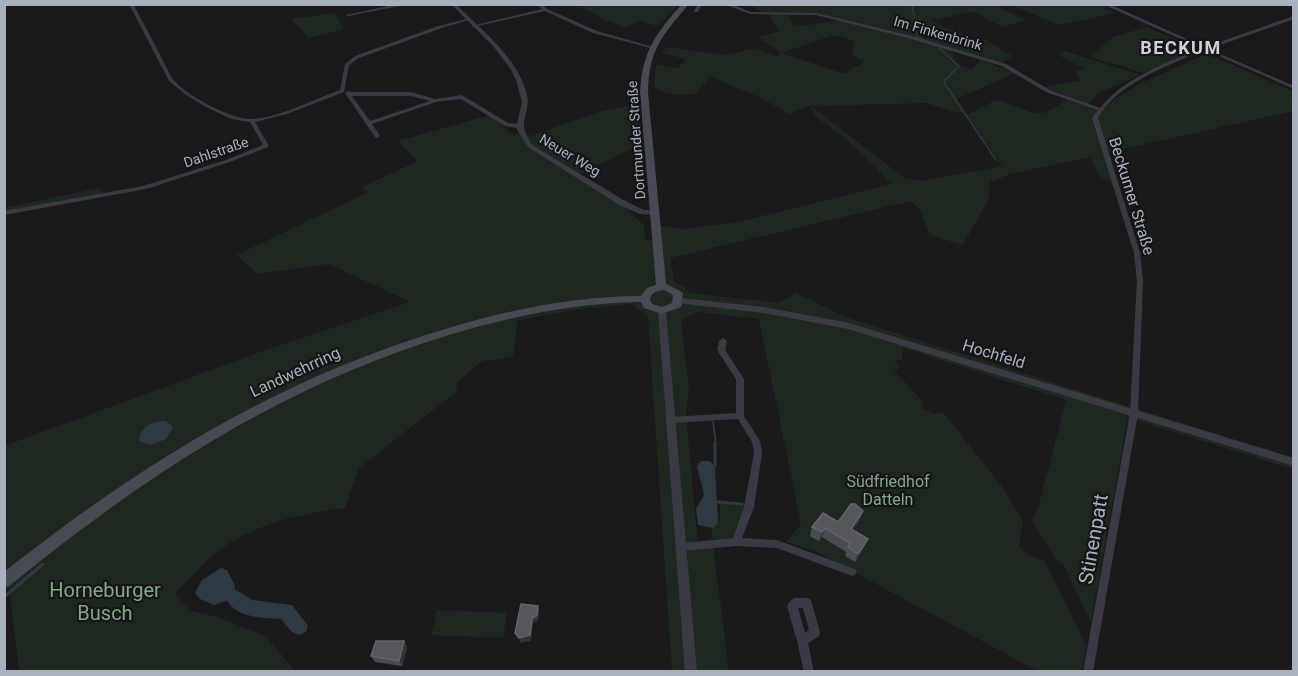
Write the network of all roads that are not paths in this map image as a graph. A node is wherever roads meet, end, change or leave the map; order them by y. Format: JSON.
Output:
{"nodes":[{"id":1,"x":131,"y":4,"type":"edge"},
{"id":2,"x":408,"y":4,"type":"edge"},
{"id":3,"x":453,"y":4,"type":"edge"},
{"id":4,"x":539,"y":4,"type":"edge"},
{"id":5,"x":686,"y":4,"type":"edge"},
{"id":6,"x":700,"y":4,"type":"edge"},
{"id":7,"x":726,"y":4,"type":"edge"},
{"id":8,"x":1104,"y":4,"type":"edge"},
{"id":9,"x":545,"y":10,"type":"junction"},
{"id":10,"x":696,"y":11,"type":"dead end"},
{"id":11,"x":348,"y":15,"type":"dead end"},
{"id":12,"x":1293,"y":17,"type":"edge"},
{"id":13,"x":470,"y":23,"type":"junction"},
{"id":14,"x":651,"y":46,"type":"junction"},
{"id":15,"x":1203,"y":49,"type":"junction"},
{"id":16,"x":1293,"y":88,"type":"edge"},
{"id":17,"x":342,"y":91,"type":"junction"},
{"id":18,"x":350,"y":94,"type":"junction"},
{"id":19,"x":435,"y":101,"type":"junction"},
{"id":20,"x":1099,"y":109,"type":"junction"},
{"id":21,"x":252,"y":122,"type":"junction"},
{"id":22,"x":369,"y":123,"type":"junction"},
{"id":23,"x":518,"y":126,"type":"junction"},
{"id":24,"x":377,"y":136,"type":"dead end"},
{"id":25,"x":4,"y":213,"type":"edge"},
{"id":26,"x":655,"y":213,"type":"junction"},
{"id":27,"x":661,"y":287,"type":"junction"},
{"id":28,"x":645,"y":299,"type":"junction"},
{"id":29,"x":680,"y":301,"type":"junction"},
{"id":30,"x":662,"y":311,"type":"junction"},
{"id":31,"x":723,"y":341,"type":"dead end"},
{"id":32,"x":1134,"y":413,"type":"junction"},
{"id":33,"x":740,"y":416,"type":"junction"},
{"id":34,"x":671,"y":420,"type":"junction"},
{"id":35,"x":1293,"y":462,"type":"edge"},
{"id":36,"x":736,"y":542,"type":"junction"},
{"id":37,"x":682,"y":547,"type":"junction"},
{"id":38,"x":852,"y":572,"type":"dead end"},
{"id":39,"x":4,"y":581,"type":"edge"},
{"id":40,"x":802,"y":641,"type":"dead end"},
{"id":41,"x":691,"y":672,"type":"edge"},
{"id":42,"x":809,"y":672,"type":"edge"},
{"id":43,"x":1088,"y":672,"type":"edge"}],
"edges":[{"from":1,"to":21,"type":"street"},
{"from":2,"to":11,"type":"street"},
{"from":3,"to":13,"type":"street"},
{"from":4,"to":9,"type":"street"},
{"from":5,"to":14,"type":"main road","name":"Dortmunder Straße"},
{"from":6,"to":10,"type":"street"},
{"from":7,"to":20,"type":"street","name":"Im Finkenbrink"},
{"from":8,"to":15,"type":"street"},
{"from":9,"to":13,"type":"street"},
{"from":9,"to":14,"type":"street"},
{"from":12,"to":15,"type":"street"},
{"from":13,"to":17,"type":"street"},
{"from":13,"to":23,"type":"street"},
{"from":14,"to":26,"type":"main road","name":"Dortmunder Straße"},
{"from":15,"to":16,"type":"street"},
{"from":15,"to":20,"type":"street"},
{"from":17,"to":18,"type":"street"},
{"from":17,"to":21,"type":"street","name":"Dahlstraße"},
{"from":18,"to":19,"type":"street"},
{"from":18,"to":22,"type":"street"},
{"from":19,"to":22,"type":"street"},
{"from":19,"to":23,"type":"street"},
{"from":20,"to":32,"type":"street","name":"Beckumer Straße"},
{"from":21,"to":25,"type":"street","name":"Dahlstraße"},
{"from":22,"to":24,"type":"street"},
{"from":23,"to":26,"type":"street","name":"Neuer Weg"},
{"from":26,"to":27,"type":"main road","name":"Dortmunder Straße"},
{"from":27,"to":28,"type":"main road"},
{"from":27,"to":29,"type":"main road"},
{"from":28,"to":30,"type":"main road"},
{"from":28,"to":39,"type":"main road","name":"Landwehrring"},
{"from":29,"to":30,"type":"main road"},
{"from":29,"to":32,"type":"street","name":"Hochfeld"},
{"from":30,"to":34,"type":"street"},
{"from":31,"to":33,"type":"street"},
{"from":32,"to":35,"type":"street","name":"Hochfeld"},
{"from":32,"to":43,"type":"street","name":"Stinenpatt"},
{"from":33,"to":34,"type":"street"},
{"from":33,"to":36,"type":"street"},
{"from":34,"to":37,"type":"street"},
{"from":36,"to":37,"type":"street"},
{"from":36,"to":38,"type":"street"},
{"from":37,"to":41,"type":"street"},
{"from":40,"to":42,"type":"street"}]}
